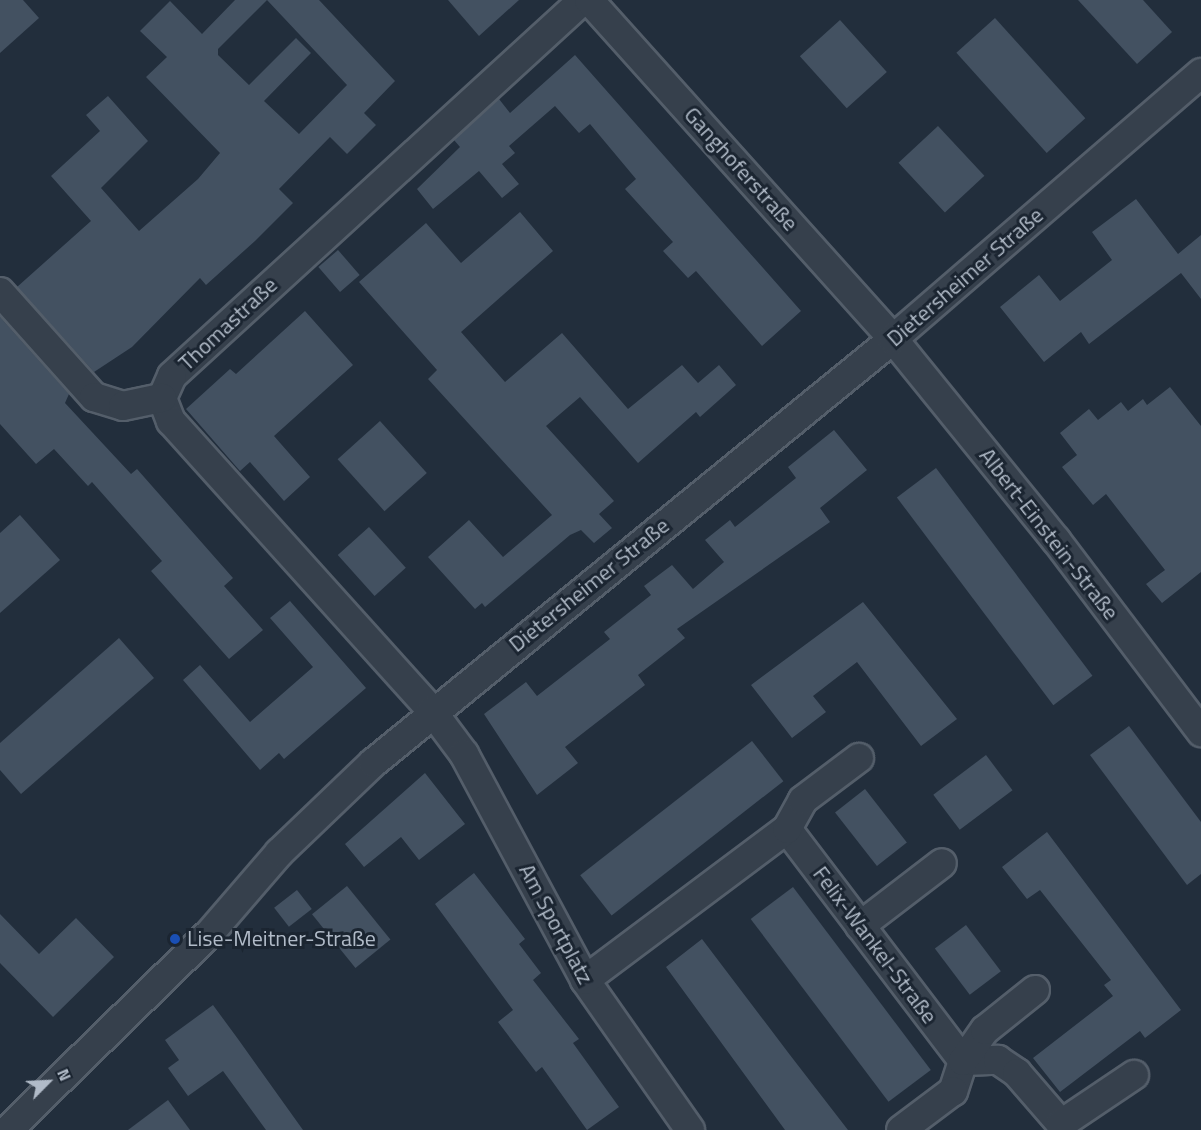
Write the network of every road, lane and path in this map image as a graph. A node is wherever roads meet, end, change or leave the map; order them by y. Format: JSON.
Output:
{"nodes":[{"id":1,"x":583,"y":0,"type":"edge"},
{"id":2,"x":589,"y":0,"type":"edge"},
{"id":3,"x":1201,"y":73,"type":"edge"},
{"id":4,"x":0,"y":292,"type":"edge"},
{"id":5,"x":893,"y":339,"type":"junction"},
{"id":6,"x":162,"y":398,"type":"junction"},
{"id":7,"x":432,"y":711,"type":"junction"},
{"id":8,"x":1201,"y":732,"type":"edge"},
{"id":9,"x":859,"y":758,"type":"dead end"},
{"id":10,"x":787,"y":829,"type":"junction"},
{"id":11,"x":942,"y":863,"type":"dead end"},
{"id":12,"x":861,"y":926,"type":"junction"},
{"id":13,"x":585,"y":980,"type":"junction"},
{"id":14,"x":1035,"y":990,"type":"dead end"},
{"id":15,"x":963,"y":1061,"type":"junction"},
{"id":16,"x":1134,"y":1075,"type":"dead end"},
{"id":17,"x":1062,"y":1127,"type":"edge"},
{"id":18,"x":8,"y":1130,"type":"edge"},
{"id":19,"x":690,"y":1130,"type":"edge"},
{"id":20,"x":901,"y":1130,"type":"edge"}],
"edges":[{"from":1,"to":6,"type":"street","name":"Thomastraße"},
{"from":2,"to":5,"type":"street","name":"Ganghoferstraße"},
{"from":3,"to":5,"type":"street","name":"Dietersheimer Straße"},
{"from":4,"to":6,"type":"street"},
{"from":5,"to":7,"type":"street","name":"Dietersheimer Straße"},
{"from":5,"to":8,"type":"street","name":"Albert-Einstein-Straße"},
{"from":6,"to":7,"type":"street"},
{"from":7,"to":13,"type":"street","name":"Am Sportplatz"},
{"from":7,"to":18,"type":"street","name":"Dietersheimer Straße"},
{"from":9,"to":10,"type":"street"},
{"from":10,"to":12,"type":"street","name":"Felix-Wankel-Straße"},
{"from":10,"to":13,"type":"street"},
{"from":11,"to":12,"type":"street"},
{"from":12,"to":15,"type":"street","name":"Felix-Wankel-Straße"},
{"from":13,"to":19,"type":"street","name":"Am Sportplatz"},
{"from":14,"to":15,"type":"street"},
{"from":15,"to":17,"type":"street"},
{"from":15,"to":20,"type":"street"},
{"from":16,"to":17,"type":"street"}]}
